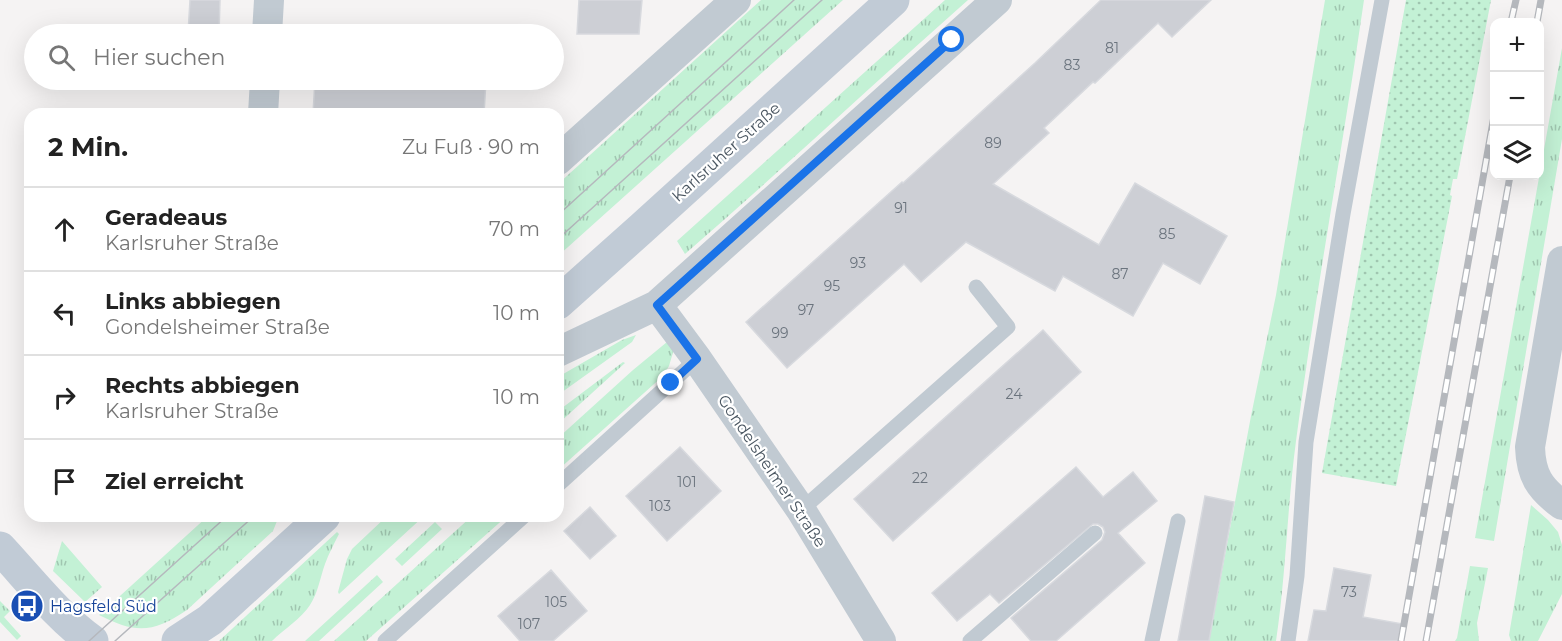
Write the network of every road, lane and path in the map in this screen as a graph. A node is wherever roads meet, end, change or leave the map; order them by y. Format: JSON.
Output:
{"nodes":[{"id":1,"x":269,"y":0,"type":"edge"},
{"id":2,"x":736,"y":0,"type":"edge"},
{"id":3,"x":893,"y":0,"type":"edge"},
{"id":4,"x":997,"y":0,"type":"edge"},
{"id":5,"x":1382,"y":0,"type":"edge"},
{"id":6,"x":268,"y":24,"type":"edge"},
{"id":7,"x":264,"y":90,"type":"edge"},
{"id":8,"x":263,"y":108,"type":"edge"},
{"id":9,"x":564,"y":155,"type":"edge"},
{"id":10,"x":1562,"y":261,"type":"edge"},
{"id":11,"x":976,"y":287,"type":"dead end"},
{"id":12,"x":564,"y":298,"type":"edge"},
{"id":13,"x":657,"y":305,"type":"junction"},
{"id":14,"x":564,"y":349,"type":"edge"},
{"id":15,"x":697,"y":359,"type":"junction"},
{"id":16,"x":564,"y":480,"type":"edge"},
{"id":17,"x":1562,"y":505,"type":"edge"},
{"id":18,"x":801,"y":510,"type":"junction"},
{"id":19,"x":1178,"y":521,"type":"dead end"},
{"id":20,"x":317,"y":522,"type":"edge"},
{"id":21,"x":517,"y":522,"type":"edge"},
{"id":22,"x":1095,"y":533,"type":"dead end"},
{"id":23,"x":0,"y":548,"type":"edge"},
{"id":24,"x":92,"y":641,"type":"edge"},
{"id":25,"x":178,"y":641,"type":"edge"},
{"id":26,"x":386,"y":641,"type":"edge"},
{"id":27,"x":881,"y":641,"type":"edge"},
{"id":28,"x":970,"y":641,"type":"edge"},
{"id":29,"x":1152,"y":641,"type":"edge"},
{"id":30,"x":1288,"y":641,"type":"edge"}],
"edges":[{"from":1,"to":6,"type":"street"},
{"from":2,"to":9,"type":"street"},
{"from":3,"to":12,"type":"street","name":"Karlsruher Straße"},
{"from":4,"to":13,"type":"street"},
{"from":5,"to":30,"type":"lane"},
{"from":7,"to":8,"type":"street"},
{"from":10,"to":17,"type":"street"},
{"from":11,"to":18,"type":"lane"},
{"from":13,"to":14,"type":"street"},
{"from":13,"to":15,"type":"street","name":"Gondelsheimer Straße"},
{"from":15,"to":16,"type":"lane"},
{"from":15,"to":18,"type":"street","name":"Gondelsheimer Straße"},
{"from":18,"to":27,"type":"street","name":"Gondelsheimer Straße"},
{"from":19,"to":29,"type":"lane"},
{"from":20,"to":25,"type":"street"},
{"from":21,"to":26,"type":"lane"},
{"from":22,"to":28,"type":"lane"},
{"from":23,"to":24,"type":"street"}]}
